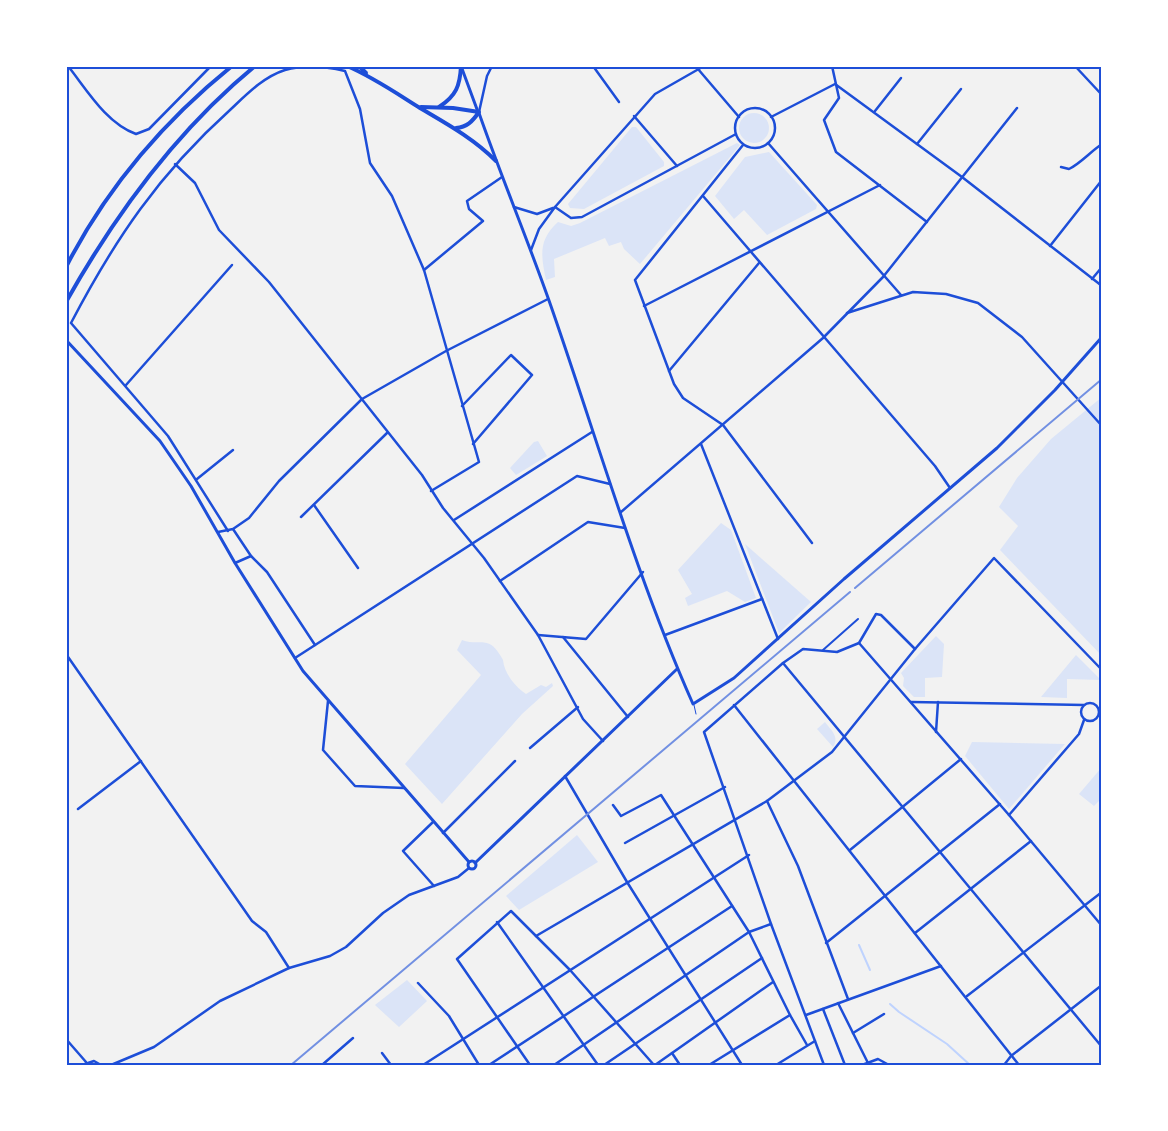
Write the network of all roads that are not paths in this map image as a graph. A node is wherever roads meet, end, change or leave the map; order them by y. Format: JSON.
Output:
{"nodes":[{"id":1,"x":68,"y":66,"type":"edge"},
{"id":2,"x":211,"y":66,"type":"edge"},
{"id":3,"x":232,"y":66,"type":"edge"},
{"id":4,"x":255,"y":66,"type":"edge"},
{"id":5,"x":346,"y":66,"type":"edge"},
{"id":6,"x":359,"y":66,"type":"edge"},
{"id":7,"x":461,"y":66,"type":"edge"},
{"id":8,"x":492,"y":66,"type":"edge"},
{"id":9,"x":593,"y":66,"type":"edge"},
{"id":10,"x":704,"y":66,"type":"edge"},
{"id":11,"x":832,"y":66,"type":"edge"},
{"id":12,"x":1075,"y":66,"type":"edge"},
{"id":13,"x":698,"y":69,"type":"junction"},
{"id":14,"x":368,"y":75,"type":"junction"},
{"id":15,"x":901,"y":78,"type":"dead end"},
{"id":16,"x":835,"y":84,"type":"junction"},
{"id":17,"x":961,"y":89,"type":"dead end"},
{"id":18,"x":1102,"y":95,"type":"edge"},
{"id":19,"x":619,"y":102,"type":"dead end"},
{"id":20,"x":439,"y":107,"type":"junction"},
{"id":21,"x":419,"y":108,"type":"junction"},
{"id":22,"x":1017,"y":108,"type":"dead end"},
{"id":23,"x":875,"y":111,"type":"junction"},
{"id":24,"x":478,"y":112,"type":"junction"},
{"id":25,"x":634,"y":116,"type":"junction"},
{"id":26,"x":738,"y":117,"type":"junction"},
{"id":27,"x":771,"y":117,"type":"junction"},
{"id":28,"x":456,"y":128,"type":"junction"},
{"id":29,"x":736,"y":134,"type":"junction"},
{"id":30,"x":768,"y":143,"type":"junction"},
{"id":31,"x":917,"y":144,"type":"junction"},
{"id":32,"x":1102,"y":144,"type":"edge"},
{"id":33,"x":743,"y":145,"type":"junction"},
{"id":34,"x":496,"y":161,"type":"junction"},
{"id":35,"x":175,"y":164,"type":"junction"},
{"id":36,"x":677,"y":166,"type":"junction"},
{"id":37,"x":1061,"y":167,"type":"dead end"},
{"id":38,"x":502,"y":177,"type":"junction"},
{"id":39,"x":962,"y":177,"type":"junction"},
{"id":40,"x":1102,"y":180,"type":"edge"},
{"id":41,"x":880,"y":185,"type":"junction"},
{"id":42,"x":703,"y":196,"type":"junction"},
{"id":43,"x":513,"y":207,"type":"junction"},
{"id":44,"x":555,"y":207,"type":"junction"},
{"id":45,"x":828,"y":212,"type":"junction"},
{"id":46,"x":928,"y":222,"type":"junction"},
{"id":47,"x":1050,"y":246,"type":"junction"},
{"id":48,"x":530,"y":251,"type":"junction"},
{"id":49,"x":749,"y":251,"type":"junction"},
{"id":50,"x":759,"y":263,"type":"junction"},
{"id":51,"x":232,"y":265,"type":"dead end"},
{"id":52,"x":66,"y":267,"type":"edge"},
{"id":53,"x":1102,"y":267,"type":"edge"},
{"id":54,"x":424,"y":270,"type":"junction"},
{"id":55,"x":883,"y":276,"type":"junction"},
{"id":56,"x":1092,"y":279,"type":"junction"},
{"id":57,"x":1102,"y":286,"type":"edge"},
{"id":58,"x":901,"y":296,"type":"junction"},
{"id":59,"x":548,"y":299,"type":"junction"},
{"id":60,"x":66,"y":302,"type":"edge"},
{"id":61,"x":644,"y":306,"type":"junction"},
{"id":62,"x":846,"y":314,"type":"junction"},
{"id":63,"x":1102,"y":337,"type":"edge"},
{"id":64,"x":823,"y":338,"type":"junction"},
{"id":65,"x":66,"y":340,"type":"edge"},
{"id":66,"x":446,"y":351,"type":"junction"},
{"id":67,"x":669,"y":372,"type":"junction"},
{"id":68,"x":126,"y":385,"type":"junction"},
{"id":69,"x":362,"y":399,"type":"junction"},
{"id":70,"x":462,"y":407,"type":"junction"},
{"id":71,"x":723,"y":425,"type":"junction"},
{"id":72,"x":1102,"y":426,"type":"edge"},
{"id":73,"x":387,"y":432,"type":"junction"},
{"id":74,"x":592,"y":432,"type":"junction"},
{"id":75,"x":473,"y":444,"type":"junction"},
{"id":76,"x":701,"y":444,"type":"junction"},
{"id":77,"x":233,"y":450,"type":"dead end"},
{"id":78,"x":197,"y":479,"type":"junction"},
{"id":79,"x":610,"y":484,"type":"junction"},
{"id":80,"x":950,"y":488,"type":"junction"},
{"id":81,"x":432,"y":491,"type":"junction"},
{"id":82,"x":314,"y":505,"type":"junction"},
{"id":83,"x":621,"y":512,"type":"junction"},
{"id":84,"x":301,"y":517,"type":"dead end"},
{"id":85,"x":454,"y":520,"type":"junction"},
{"id":86,"x":626,"y":528,"type":"junction"},
{"id":87,"x":233,"y":529,"type":"junction"},
{"id":88,"x":228,"y":530,"type":"junction"},
{"id":89,"x":216,"y":532,"type":"junction"},
{"id":90,"x":473,"y":543,"type":"junction"},
{"id":91,"x":812,"y":543,"type":"dead end"},
{"id":92,"x":251,"y":556,"type":"junction"},
{"id":93,"x":235,"y":563,"type":"junction"},
{"id":94,"x":358,"y":568,"type":"dead end"},
{"id":95,"x":643,"y":572,"type":"junction"},
{"id":96,"x":500,"y":581,"type":"junction"},
{"id":97,"x":762,"y":599,"type":"junction"},
{"id":98,"x":858,"y":619,"type":"dead end"},
{"id":99,"x":538,"y":635,"type":"junction"},
{"id":100,"x":665,"y":635,"type":"junction"},
{"id":101,"x":563,"y":637,"type":"junction"},
{"id":102,"x":778,"y":639,"type":"junction"},
{"id":103,"x":860,"y":643,"type":"junction"},
{"id":104,"x":315,"y":644,"type":"junction"},
{"id":105,"x":915,"y":649,"type":"junction"},
{"id":106,"x":823,"y":650,"type":"junction"},
{"id":107,"x":66,"y":654,"type":"edge"},
{"id":108,"x":295,"y":658,"type":"junction"},
{"id":109,"x":783,"y":662,"type":"junction"},
{"id":110,"x":678,"y":669,"type":"junction"},
{"id":111,"x":1102,"y":670,"type":"edge"},
{"id":112,"x":890,"y":680,"type":"junction"},
{"id":113,"x":328,"y":701,"type":"junction"},
{"id":114,"x":910,"y":702,"type":"junction"},
{"id":115,"x":938,"y":702,"type":"junction"},
{"id":116,"x":1102,"y":703,"type":"edge"},
{"id":117,"x":693,"y":704,"type":"junction"},
{"id":118,"x":734,"y":705,"type":"junction"},
{"id":119,"x":1084,"y":705,"type":"junction"},
{"id":120,"x":578,"y":707,"type":"junction"},
{"id":121,"x":1099,"y":709,"type":"edge"},
{"id":122,"x":696,"y":714,"type":"dead end"},
{"id":123,"x":628,"y":717,"type":"junction"},
{"id":124,"x":1084,"y":720,"type":"junction"},
{"id":125,"x":936,"y":732,"type":"junction"},
{"id":126,"x":844,"y":738,"type":"junction"},
{"id":127,"x":603,"y":741,"type":"junction"},
{"id":128,"x":530,"y":748,"type":"dead end"},
{"id":129,"x":961,"y":759,"type":"junction"},
{"id":130,"x":141,"y":760,"type":"junction"},
{"id":131,"x":515,"y":761,"type":"dead end"},
{"id":132,"x":565,"y":776,"type":"junction"},
{"id":133,"x":794,"y":782,"type":"junction"},
{"id":134,"x":725,"y":787,"type":"junction"},
{"id":135,"x":404,"y":788,"type":"junction"},
{"id":136,"x":767,"y":801,"type":"junction"},
{"id":137,"x":1000,"y":804,"type":"junction"},
{"id":138,"x":613,"y":805,"type":"dead end"},
{"id":139,"x":903,"y":808,"type":"junction"},
{"id":140,"x":78,"y":809,"type":"dead end"},
{"id":141,"x":675,"y":815,"type":"junction"},
{"id":142,"x":1009,"y":815,"type":"junction"},
{"id":143,"x":736,"y":819,"type":"junction"},
{"id":144,"x":433,"y":822,"type":"junction"},
{"id":145,"x":443,"y":833,"type":"junction"},
{"id":146,"x":1031,"y":840,"type":"junction"},
{"id":147,"x":625,"y":843,"type":"dead end"},
{"id":148,"x":691,"y":844,"type":"junction"},
{"id":149,"x":850,"y":850,"type":"junction"},
{"id":150,"x":941,"y":853,"type":"junction"},
{"id":151,"x":749,"y":855,"type":"junction"},
{"id":152,"x":469,"y":862,"type":"junction"},
{"id":153,"x":475,"y":863,"type":"junction"},
{"id":154,"x":469,"y":868,"type":"junction"},
{"id":155,"x":712,"y":878,"type":"junction"},
{"id":156,"x":627,"y":882,"type":"junction"},
{"id":157,"x":434,"y":886,"type":"junction"},
{"id":158,"x":969,"y":890,"type":"junction"},
{"id":159,"x":1102,"y":892,"type":"edge"},
{"id":160,"x":886,"y":896,"type":"junction"},
{"id":161,"x":732,"y":906,"type":"junction"},
{"id":162,"x":1084,"y":906,"type":"junction"},
{"id":163,"x":650,"y":918,"type":"junction"},
{"id":164,"x":497,"y":922,"type":"junction"},
{"id":165,"x":771,"y":924,"type":"junction"},
{"id":166,"x":1102,"y":926,"type":"edge"},
{"id":167,"x":749,"y":932,"type":"junction"},
{"id":168,"x":915,"y":933,"type":"junction"},
{"id":169,"x":536,"y":936,"type":"junction"},
{"id":170,"x":826,"y":943,"type":"junction"},
{"id":171,"x":668,"y":947,"type":"junction"},
{"id":172,"x":1024,"y":953,"type":"junction"},
{"id":173,"x":762,"y":958,"type":"junction"},
{"id":174,"x":941,"y":966,"type":"junction"},
{"id":175,"x":289,"y":968,"type":"junction"},
{"id":176,"x":570,"y":970,"type":"junction"},
{"id":177,"x":686,"y":975,"type":"junction"},
{"id":178,"x":773,"y":982,"type":"junction"},
{"id":179,"x":418,"y":983,"type":"dead end"},
{"id":180,"x":1102,"y":985,"type":"edge"},
{"id":181,"x":542,"y":987,"type":"junction"},
{"id":182,"x":594,"y":996,"type":"junction"},
{"id":183,"x":967,"y":996,"type":"junction"},
{"id":184,"x":702,"y":999,"type":"junction"},
{"id":185,"x":848,"y":999,"type":"junction"},
{"id":186,"x":838,"y":1003,"type":"junction"},
{"id":187,"x":823,"y":1009,"type":"junction"},
{"id":188,"x":1071,"y":1010,"type":"junction"},
{"id":189,"x":884,"y":1014,"type":"dead end"},
{"id":190,"x":790,"y":1015,"type":"junction"},
{"id":191,"x":806,"y":1015,"type":"junction"},
{"id":192,"x":496,"y":1016,"type":"junction"},
{"id":193,"x":563,"y":1016,"type":"junction"},
{"id":194,"x":716,"y":1022,"type":"junction"},
{"id":195,"x":617,"y":1023,"type":"junction"},
{"id":196,"x":853,"y":1032,"type":"junction"},
{"id":197,"x":66,"y":1038,"type":"edge"},
{"id":198,"x":353,"y":1038,"type":"dead end"},
{"id":199,"x":462,"y":1040,"type":"junction"},
{"id":200,"x":815,"y":1041,"type":"junction"},
{"id":201,"x":635,"y":1044,"type":"junction"},
{"id":202,"x":583,"y":1045,"type":"junction"},
{"id":203,"x":517,"y":1046,"type":"junction"},
{"id":204,"x":807,"y":1046,"type":"junction"},
{"id":205,"x":1102,"y":1047,"type":"edge"},
{"id":206,"x":733,"y":1050,"type":"junction"},
{"id":207,"x":382,"y":1053,"type":"dead end"},
{"id":208,"x":672,"y":1053,"type":"junction"},
{"id":209,"x":1011,"y":1056,"type":"junction"},
{"id":210,"x":86,"y":1062,"type":"junction"},
{"id":211,"x":868,"y":1063,"type":"edge"},
{"id":212,"x":82,"y":1065,"type":"edge"},
{"id":213,"x":101,"y":1065,"type":"edge"},
{"id":214,"x":110,"y":1065,"type":"edge"},
{"id":215,"x":322,"y":1065,"type":"edge"},
{"id":216,"x":391,"y":1065,"type":"edge"},
{"id":217,"x":423,"y":1065,"type":"edge"},
{"id":218,"x":479,"y":1065,"type":"edge"},
{"id":219,"x":489,"y":1065,"type":"edge"},
{"id":220,"x":530,"y":1065,"type":"edge"},
{"id":221,"x":554,"y":1065,"type":"edge"},
{"id":222,"x":598,"y":1065,"type":"edge"},
{"id":223,"x":604,"y":1065,"type":"edge"},
{"id":224,"x":654,"y":1065,"type":"edge"},
{"id":225,"x":680,"y":1065,"type":"edge"},
{"id":226,"x":709,"y":1065,"type":"edge"},
{"id":227,"x":742,"y":1065,"type":"edge"},
{"id":228,"x":776,"y":1065,"type":"edge"},
{"id":229,"x":824,"y":1065,"type":"edge"},
{"id":230,"x":844,"y":1065,"type":"edge"},
{"id":231,"x":862,"y":1065,"type":"edge"},
{"id":232,"x":889,"y":1065,"type":"edge"},
{"id":233,"x":1004,"y":1065,"type":"edge"},
{"id":234,"x":1019,"y":1065,"type":"edge"}],
"edges":[{"from":1,"to":2,"type":"street"},
{"from":3,"to":52,"type":"highway"},
{"from":4,"to":60,"type":"highway"},
{"from":5,"to":14,"type":"highway"},
{"from":6,"to":14,"type":"highway"},
{"from":7,"to":20,"type":"highway"},
{"from":7,"to":24,"type":"street"},
{"from":8,"to":24,"type":"street"},
{"from":9,"to":19,"type":"street"},
{"from":10,"to":13,"type":"street"},
{"from":11,"to":16,"type":"street"},
{"from":12,"to":18,"type":"street"},
{"from":13,"to":25,"type":"street"},
{"from":13,"to":26,"type":"street"},
{"from":14,"to":21,"type":"highway"},
{"from":15,"to":23,"type":"street"},
{"from":16,"to":23,"type":"street"},
{"from":16,"to":27,"type":"street"},
{"from":16,"to":41,"type":"street"},
{"from":17,"to":31,"type":"street"},
{"from":20,"to":21,"type":"highway"},
{"from":20,"to":24,"type":"highway"},
{"from":21,"to":28,"type":"highway"},
{"from":22,"to":39,"type":"street"},
{"from":23,"to":31,"type":"street"},
{"from":24,"to":28,"type":"highway"},
{"from":24,"to":34,"type":"street"},
{"from":25,"to":36,"type":"street"},
{"from":25,"to":44,"type":"street"},
{"from":26,"to":27,"type":"street"},
{"from":26,"to":29,"type":"street"},
{"from":27,"to":30,"type":"street"},
{"from":28,"to":34,"type":"highway"},
{"from":29,"to":33,"type":"street"},
{"from":29,"to":36,"type":"street"},
{"from":30,"to":33,"type":"street"},
{"from":30,"to":45,"type":"street"},
{"from":31,"to":39,"type":"street"},
{"from":32,"to":37,"type":"street"},
{"from":33,"to":42,"type":"street"},
{"from":34,"to":38,"type":"street"},
{"from":35,"to":54,"type":"street"},
{"from":35,"to":68,"type":"street"},
{"from":35,"to":69,"type":"street"},
{"from":36,"to":44,"type":"street"},
{"from":38,"to":43,"type":"street"},
{"from":38,"to":54,"type":"street"},
{"from":39,"to":46,"type":"street"},
{"from":39,"to":47,"type":"street"},
{"from":40,"to":47,"type":"street"},
{"from":41,"to":45,"type":"street"},
{"from":41,"to":46,"type":"street"},
{"from":42,"to":49,"type":"street"},
{"from":42,"to":61,"type":"street"},
{"from":43,"to":44,"type":"street"},
{"from":43,"to":48,"type":"street"},
{"from":44,"to":48,"type":"street"},
{"from":45,"to":49,"type":"street"},
{"from":45,"to":55,"type":"street"},
{"from":46,"to":55,"type":"street"},
{"from":47,"to":56,"type":"street"},
{"from":48,"to":59,"type":"street"},
{"from":49,"to":50,"type":"street"},
{"from":49,"to":61,"type":"street"},
{"from":50,"to":64,"type":"street"},
{"from":50,"to":67,"type":"street"},
{"from":51,"to":68,"type":"street"},
{"from":53,"to":56,"type":"street"},
{"from":54,"to":66,"type":"street"},
{"from":55,"to":58,"type":"street"},
{"from":55,"to":62,"type":"street"},
{"from":56,"to":57,"type":"street"},
{"from":58,"to":62,"type":"street"},
{"from":58,"to":72,"type":"street"},
{"from":59,"to":66,"type":"street"},
{"from":59,"to":74,"type":"street"},
{"from":61,"to":67,"type":"street"},
{"from":62,"to":64,"type":"street"},
{"from":63,"to":80,"type":"street"},
{"from":64,"to":71,"type":"street"},
{"from":64,"to":80,"type":"street"},
{"from":65,"to":89,"type":"street"},
{"from":66,"to":69,"type":"street"},
{"from":66,"to":70,"type":"street"},
{"from":67,"to":71,"type":"street"},
{"from":68,"to":78,"type":"street"},
{"from":69,"to":73,"type":"street"},
{"from":69,"to":87,"type":"street"},
{"from":70,"to":75,"type":"street"},
{"from":70,"to":75,"type":"street"},
{"from":71,"to":76,"type":"street"},
{"from":71,"to":91,"type":"street"},
{"from":73,"to":81,"type":"street"},
{"from":73,"to":82,"type":"street"},
{"from":74,"to":79,"type":"street"},
{"from":74,"to":85,"type":"street"},
{"from":75,"to":81,"type":"street"},
{"from":76,"to":83,"type":"street"},
{"from":76,"to":97,"type":"street"},
{"from":77,"to":78,"type":"street"},
{"from":78,"to":88,"type":"street"},
{"from":79,"to":83,"type":"street"},
{"from":79,"to":90,"type":"street"},
{"from":80,"to":102,"type":"street"},
{"from":81,"to":85,"type":"street"},
{"from":82,"to":84,"type":"street"},
{"from":82,"to":94,"type":"street"},
{"from":83,"to":86,"type":"street"},
{"from":85,"to":90,"type":"street"},
{"from":86,"to":95,"type":"street"},
{"from":86,"to":96,"type":"street"},
{"from":87,"to":88,"type":"street"},
{"from":87,"to":92,"type":"street"},
{"from":88,"to":89,"type":"street"},
{"from":89,"to":93,"type":"street"},
{"from":90,"to":96,"type":"street"},
{"from":90,"to":104,"type":"street"},
{"from":92,"to":93,"type":"street"},
{"from":92,"to":104,"type":"street"},
{"from":93,"to":108,"type":"street"},
{"from":95,"to":100,"type":"street"},
{"from":95,"to":101,"type":"street"},
{"from":96,"to":99,"type":"street"},
{"from":97,"to":100,"type":"street"},
{"from":97,"to":102,"type":"street"},
{"from":98,"to":106,"type":"street"},
{"from":99,"to":101,"type":"street"},
{"from":99,"to":120,"type":"street"},
{"from":100,"to":110,"type":"street"},
{"from":101,"to":123,"type":"street"},
{"from":102,"to":117,"type":"street"},
{"from":103,"to":105,"type":"street"},
{"from":103,"to":106,"type":"street"},
{"from":103,"to":112,"type":"street"},
{"from":104,"to":108,"type":"street"},
{"from":105,"to":111,"type":"street"},
{"from":105,"to":112,"type":"street"},
{"from":106,"to":109,"type":"street"},
{"from":107,"to":130,"type":"street"},
{"from":108,"to":113,"type":"street"},
{"from":109,"to":118,"type":"street"},
{"from":109,"to":126,"type":"street"},
{"from":110,"to":117,"type":"street"},
{"from":110,"to":123,"type":"street"},
{"from":112,"to":114,"type":"street"},
{"from":112,"to":126,"type":"street"},
{"from":113,"to":135,"type":"street"},
{"from":113,"to":135,"type":"street"},
{"from":114,"to":115,"type":"street"},
{"from":114,"to":125,"type":"street"},
{"from":115,"to":119,"type":"street"},
{"from":115,"to":125,"type":"street"},
{"from":116,"to":121,"type":"street"},
{"from":117,"to":122,"type":"lane"},
{"from":118,"to":133,"type":"street"},
{"from":118,"to":134,"type":"street"},
{"from":119,"to":121,"type":"street"},
{"from":119,"to":124,"type":"street"},
{"from":120,"to":127,"type":"street"},
{"from":120,"to":128,"type":"street"},
{"from":121,"to":124,"type":"street"},
{"from":123,"to":127,"type":"street"},
{"from":124,"to":142,"type":"street"},
{"from":125,"to":129,"type":"street"},
{"from":126,"to":133,"type":"street"},
{"from":126,"to":139,"type":"street"},
{"from":127,"to":132,"type":"street"},
{"from":129,"to":137,"type":"street"},
{"from":129,"to":139,"type":"street"},
{"from":130,"to":140,"type":"street"},
{"from":130,"to":175,"type":"street"},
{"from":131,"to":145,"type":"street"},
{"from":132,"to":153,"type":"street"},
{"from":132,"to":156,"type":"street"},
{"from":133,"to":136,"type":"street"},
{"from":133,"to":149,"type":"street"},
{"from":134,"to":141,"type":"street"},
{"from":134,"to":143,"type":"street"},
{"from":135,"to":144,"type":"street"},
{"from":136,"to":143,"type":"street"},
{"from":136,"to":170,"type":"street"},
{"from":137,"to":142,"type":"street"},
{"from":137,"to":150,"type":"street"},
{"from":138,"to":141,"type":"street"},
{"from":139,"to":149,"type":"street"},
{"from":139,"to":150,"type":"street"},
{"from":141,"to":147,"type":"street"},
{"from":141,"to":148,"type":"street"},
{"from":142,"to":146,"type":"street"},
{"from":143,"to":148,"type":"street"},
{"from":143,"to":151,"type":"street"},
{"from":144,"to":145,"type":"street"},
{"from":144,"to":157,"type":"street"},
{"from":145,"to":152,"type":"street"},
{"from":146,"to":158,"type":"street"},
{"from":146,"to":162,"type":"street"},
{"from":148,"to":155,"type":"street"},
{"from":148,"to":156,"type":"street"},
{"from":149,"to":160,"type":"street"},
{"from":150,"to":158,"type":"street"},
{"from":150,"to":160,"type":"street"},
{"from":151,"to":155,"type":"street"},
{"from":151,"to":165,"type":"street"},
{"from":152,"to":153,"type":"street"},
{"from":152,"to":154,"type":"street"},
{"from":153,"to":154,"type":"street"},
{"from":154,"to":157,"type":"street"},
{"from":155,"to":161,"type":"street"},
{"from":155,"to":163,"type":"street"},
{"from":156,"to":163,"type":"street"},
{"from":156,"to":169,"type":"street"},
{"from":157,"to":175,"type":"street"},
{"from":158,"to":168,"type":"street"},
{"from":158,"to":172,"type":"street"},
{"from":159,"to":162,"type":"street"},
{"from":160,"to":168,"type":"street"},
{"from":160,"to":170,"type":"street"},
{"from":161,"to":167,"type":"street"},
{"from":161,"to":171,"type":"street"},
{"from":162,"to":166,"type":"street"},
{"from":162,"to":172,"type":"street"},
{"from":163,"to":171,"type":"street"},
{"from":163,"to":176,"type":"street"},
{"from":164,"to":169,"type":"street"},
{"from":164,"to":181,"type":"street"},
{"from":164,"to":192,"type":"street"},
{"from":165,"to":167,"type":"street"},
{"from":165,"to":191,"type":"street"},
{"from":167,"to":173,"type":"street"},
{"from":167,"to":177,"type":"street"},
{"from":168,"to":174,"type":"street"},
{"from":169,"to":176,"type":"street"},
{"from":170,"to":185,"type":"street"},
{"from":171,"to":177,"type":"street"},
{"from":171,"to":182,"type":"street"},
{"from":172,"to":183,"type":"street"},
{"from":172,"to":188,"type":"street"},
{"from":173,"to":178,"type":"street"},
{"from":173,"to":184,"type":"street"},
{"from":174,"to":183,"type":"street"},
{"from":174,"to":185,"type":"street"},
{"from":175,"to":214,"type":"street"},
{"from":176,"to":181,"type":"street"},
{"from":176,"to":182,"type":"street"},
{"from":177,"to":184,"type":"street"},
{"from":177,"to":195,"type":"street"},
{"from":178,"to":190,"type":"street"},
{"from":178,"to":194,"type":"street"},
{"from":179,"to":199,"type":"street"},
{"from":180,"to":188,"type":"street"},
{"from":181,"to":192,"type":"street"},
{"from":181,"to":193,"type":"street"},
{"from":182,"to":193,"type":"street"},
{"from":182,"to":195,"type":"street"},
{"from":183,"to":209,"type":"street"},
{"from":184,"to":194,"type":"street"},
{"from":184,"to":201,"type":"street"},
{"from":185,"to":186,"type":"street"},
{"from":186,"to":187,"type":"street"},
{"from":186,"to":196,"type":"street"},
{"from":187,"to":191,"type":"street"},
{"from":187,"to":230,"type":"street"},
{"from":188,"to":205,"type":"street"},
{"from":188,"to":209,"type":"street"},
{"from":189,"to":196,"type":"street"},
{"from":190,"to":204,"type":"street"},
{"from":190,"to":206,"type":"street"},
{"from":191,"to":200,"type":"street"},
{"from":192,"to":199,"type":"street"},
{"from":192,"to":203,"type":"street"},
{"from":193,"to":202,"type":"street"},
{"from":193,"to":203,"type":"street"},
{"from":194,"to":206,"type":"street"},
{"from":194,"to":208,"type":"street"},
{"from":195,"to":201,"type":"street"},
{"from":195,"to":202,"type":"street"},
{"from":196,"to":211,"type":"street"},
{"from":197,"to":210,"type":"street"},
{"from":198,"to":215,"type":"street"},
{"from":199,"to":217,"type":"street"},
{"from":199,"to":218,"type":"street"},
{"from":200,"to":204,"type":"street"},
{"from":200,"to":229,"type":"street"},
{"from":201,"to":223,"type":"street"},
{"from":201,"to":224,"type":"street"},
{"from":202,"to":221,"type":"street"},
{"from":202,"to":222,"type":"street"},
{"from":203,"to":219,"type":"street"},
{"from":203,"to":220,"type":"street"},
{"from":204,"to":228,"type":"street"},
{"from":206,"to":226,"type":"street"},
{"from":206,"to":227,"type":"street"},
{"from":207,"to":216,"type":"street"},
{"from":208,"to":224,"type":"street"},
{"from":208,"to":225,"type":"street"},
{"from":209,"to":233,"type":"street"},
{"from":209,"to":234,"type":"street"},
{"from":210,"to":212,"type":"street"},
{"from":210,"to":213,"type":"street"},
{"from":211,"to":231,"type":"street"},
{"from":211,"to":232,"type":"street"}]}
